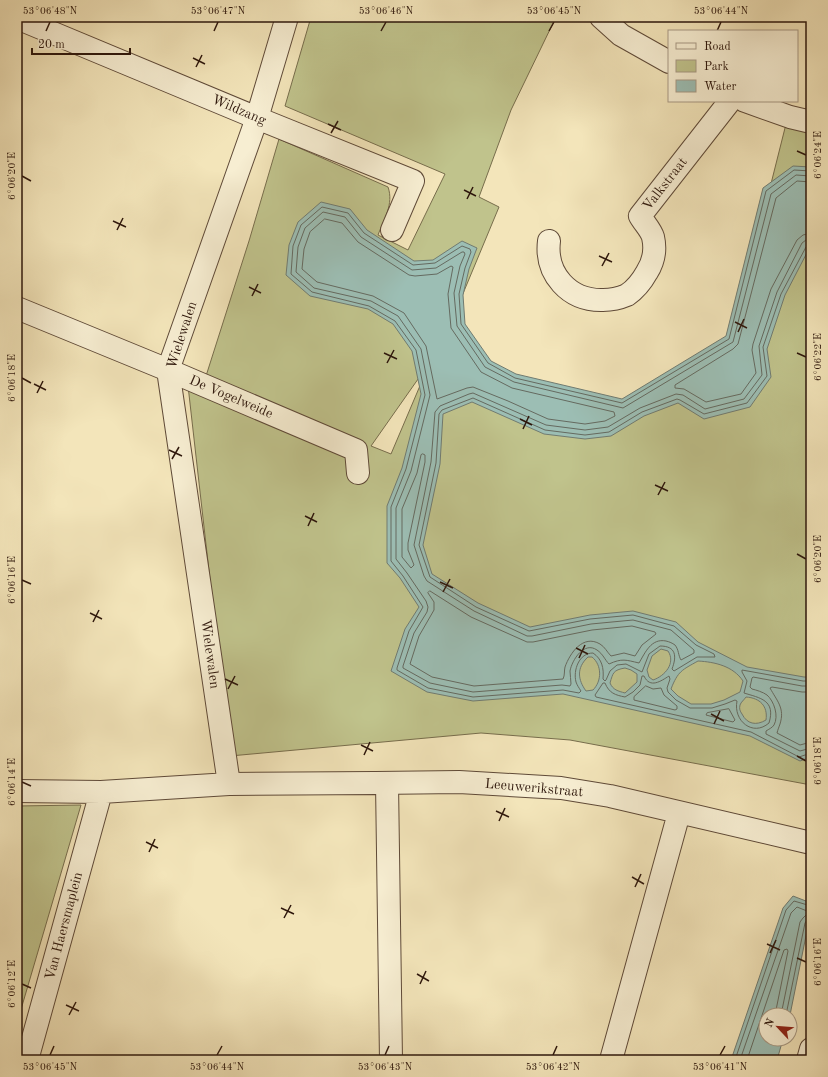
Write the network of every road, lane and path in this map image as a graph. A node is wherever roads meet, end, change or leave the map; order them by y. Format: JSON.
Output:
{"nodes":[{"id":1,"x":287,"y":17,"type":"edge"},
{"id":2,"x":601,"y":17,"type":"edge"},
{"id":3,"x":17,"y":18,"type":"edge"},
{"id":4,"x":668,"y":61,"type":"edge"},
{"id":5,"x":729,"y":102,"type":"edge"},
{"id":6,"x":748,"y":102,"type":"edge"},
{"id":7,"x":257,"y":118,"type":"junction"},
{"id":8,"x":811,"y":122,"type":"edge"},
{"id":9,"x":392,"y":230,"type":"dead end"},
{"id":10,"x":549,"y":241,"type":"dead end"},
{"id":11,"x":17,"y":308,"type":"edge"},
{"id":12,"x":168,"y":370,"type":"junction"},
{"id":13,"x":358,"y":473,"type":"dead end"},
{"id":14,"x":387,"y":783,"type":"junction"},
{"id":15,"x":229,"y":784,"type":"junction"},
{"id":16,"x":17,"y":791,"type":"edge"},
{"id":17,"x":101,"y":792,"type":"junction"},
{"id":18,"x":679,"y":813,"type":"junction"},
{"id":19,"x":811,"y":843,"type":"edge"},
{"id":20,"x":811,"y":1049,"type":"edge"},
{"id":21,"x":27,"y":1060,"type":"edge"},
{"id":22,"x":391,"y":1060,"type":"edge"},
{"id":23,"x":611,"y":1060,"type":"edge"},
{"id":24,"x":808,"y":1060,"type":"edge"}],
"edges":[{"from":1,"to":7,"type":"street","name":"Wielewalen"},
{"from":2,"to":4,"type":"street"},
{"from":3,"to":7,"type":"street","name":"Wildzang"},
{"from":5,"to":10,"type":"street","name":"Valkstraat"},
{"from":6,"to":8,"type":"street"},
{"from":7,"to":9,"type":"street","name":"Wildzang"},
{"from":7,"to":12,"type":"street","name":"Wielewalen"},
{"from":11,"to":12,"type":"street","name":"De Vogelweide"},
{"from":12,"to":13,"type":"street","name":"De Vogelweide"},
{"from":12,"to":15,"type":"street","name":"Wielewalen"},
{"from":14,"to":15,"type":"street","name":"Leeuwerikstraat"},
{"from":14,"to":18,"type":"street","name":"Leeuwerikstraat"},
{"from":14,"to":22,"type":"street"},
{"from":15,"to":17,"type":"street"},
{"from":16,"to":17,"type":"street"},
{"from":17,"to":21,"type":"street","name":"Van Haersmaplein"},
{"from":18,"to":19,"type":"street","name":"Leeuwerikstraat"},
{"from":18,"to":23,"type":"street"},
{"from":20,"to":24,"type":"street"}]}
